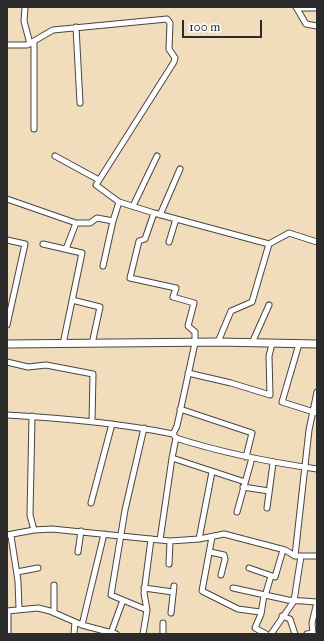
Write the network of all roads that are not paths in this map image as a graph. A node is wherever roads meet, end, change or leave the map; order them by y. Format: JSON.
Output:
{"nodes":[{"id":1,"x":25,"y":7,"type":"edge"},
{"id":2,"x":296,"y":8,"type":"edge"},
{"id":3,"x":317,"y":8,"type":"edge"},
{"id":4,"x":317,"y":26,"type":"edge"},
{"id":5,"x":76,"y":27,"type":"junction"},
{"id":6,"x":32,"y":42,"type":"junction"},
{"id":7,"x":7,"y":45,"type":"edge"},
{"id":8,"x":80,"y":103,"type":"dead end"},
{"id":9,"x":34,"y":129,"type":"dead end"},
{"id":10,"x":55,"y":156,"type":"dead end"},
{"id":11,"x":157,"y":156,"type":"dead end"},
{"id":12,"x":180,"y":169,"type":"dead end"},
{"id":13,"x":99,"y":180,"type":"junction"},
{"id":14,"x":7,"y":199,"type":"edge"},
{"id":15,"x":119,"y":202,"type":"junction"},
{"id":16,"x":133,"y":206,"type":"junction"},
{"id":17,"x":154,"y":213,"type":"junction"},
{"id":18,"x":160,"y":215,"type":"junction"},
{"id":19,"x":176,"y":219,"type":"junction"},
{"id":20,"x":113,"y":221,"type":"junction"},
{"id":21,"x":76,"y":223,"type":"junction"},
{"id":22,"x":7,"y":240,"type":"edge"},
{"id":23,"x":169,"y":242,"type":"dead end"},
{"id":24,"x":317,"y":242,"type":"edge"},
{"id":25,"x":43,"y":244,"type":"dead end"},
{"id":26,"x":269,"y":244,"type":"junction"},
{"id":27,"x":66,"y":249,"type":"junction"},
{"id":28,"x":103,"y":266,"type":"dead end"},
{"id":29,"x":72,"y":300,"type":"junction"},
{"id":30,"x":269,"y":305,"type":"dead end"},
{"id":31,"x":7,"y":325,"type":"edge"},
{"id":32,"x":218,"y":342,"type":"junction"},
{"id":33,"x":195,"y":343,"type":"junction"},
{"id":34,"x":252,"y":343,"type":"junction"},
{"id":35,"x":7,"y":344,"type":"edge"},
{"id":36,"x":63,"y":344,"type":"junction"},
{"id":37,"x":92,"y":344,"type":"junction"},
{"id":38,"x":272,"y":344,"type":"junction"},
{"id":39,"x":300,"y":344,"type":"junction"},
{"id":40,"x":317,"y":344,"type":"edge"},
{"id":41,"x":7,"y":362,"type":"edge"},
{"id":42,"x":188,"y":373,"type":"junction"},
{"id":43,"x":317,"y":392,"type":"edge"},
{"id":44,"x":180,"y":409,"type":"junction"},
{"id":45,"x":314,"y":413,"type":"edge"},
{"id":46,"x":7,"y":415,"type":"edge"},
{"id":47,"x":32,"y":416,"type":"junction"},
{"id":48,"x":92,"y":422,"type":"junction"},
{"id":49,"x":112,"y":424,"type":"junction"},
{"id":50,"x":144,"y":428,"type":"junction"},
{"id":51,"x":175,"y":436,"type":"junction"},
{"id":52,"x":246,"y":457,"type":"junction"},
{"id":53,"x":172,"y":458,"type":"junction"},
{"id":54,"x":252,"y":458,"type":"junction"},
{"id":55,"x":273,"y":463,"type":"junction"},
{"id":56,"x":306,"y":467,"type":"junction"},
{"id":57,"x":317,"y":469,"type":"edge"},
{"id":58,"x":212,"y":472,"type":"junction"},
{"id":59,"x":244,"y":485,"type":"junction"},
{"id":60,"x":269,"y":491,"type":"junction"},
{"id":61,"x":91,"y":503,"type":"dead end"},
{"id":62,"x":267,"y":508,"type":"dead end"},
{"id":63,"x":237,"y":512,"type":"dead end"},
{"id":64,"x":34,"y":530,"type":"junction"},
{"id":65,"x":81,"y":531,"type":"junction"},
{"id":66,"x":104,"y":534,"type":"junction"},
{"id":67,"x":9,"y":535,"type":"edge"},
{"id":68,"x":122,"y":536,"type":"junction"},
{"id":69,"x":212,"y":537,"type":"junction"},
{"id":70,"x":151,"y":539,"type":"junction"},
{"id":71,"x":199,"y":539,"type":"junction"},
{"id":72,"x":160,"y":540,"type":"junction"},
{"id":73,"x":170,"y":541,"type":"junction"},
{"id":74,"x":283,"y":550,"type":"junction"},
{"id":75,"x":78,"y":552,"type":"dead end"},
{"id":76,"x":210,"y":552,"type":"junction"},
{"id":77,"x":298,"y":556,"type":"junction"},
{"id":78,"x":317,"y":556,"type":"edge"},
{"id":79,"x":169,"y":564,"type":"dead end"},
{"id":80,"x":38,"y":568,"type":"dead end"},
{"id":81,"x":249,"y":568,"type":"dead end"},
{"id":82,"x":17,"y":572,"type":"junction"},
{"id":83,"x":220,"y":575,"type":"dead end"},
{"id":84,"x":272,"y":576,"type":"junction"},
{"id":85,"x":54,"y":585,"type":"dead end"},
{"id":86,"x":174,"y":586,"type":"dead end"},
{"id":87,"x":144,"y":588,"type":"junction"},
{"id":88,"x":233,"y":588,"type":"dead end"},
{"id":89,"x":173,"y":592,"type":"junction"},
{"id":90,"x":265,"y":596,"type":"junction"},
{"id":91,"x":123,"y":600,"type":"junction"},
{"id":92,"x":294,"y":601,"type":"junction"},
{"id":93,"x":317,"y":602,"type":"edge"},
{"id":94,"x":19,"y":609,"type":"junction"},
{"id":95,"x":147,"y":610,"type":"junction"},
{"id":96,"x":8,"y":611,"type":"edge"},
{"id":97,"x":171,"y":612,"type":"dead end"},
{"id":98,"x":260,"y":612,"type":"junction"},
{"id":99,"x":54,"y":613,"type":"junction"},
{"id":100,"x":282,"y":616,"type":"junction"},
{"id":101,"x":75,"y":622,"type":"junction"},
{"id":102,"x":163,"y":623,"type":"dead end"},
{"id":103,"x":82,"y":625,"type":"junction"},
{"id":104,"x":114,"y":633,"type":"edge"},
{"id":105,"x":313,"y":633,"type":"edge"},
{"id":106,"x":8,"y":634,"type":"edge"},
{"id":107,"x":74,"y":634,"type":"edge"},
{"id":108,"x":143,"y":634,"type":"edge"},
{"id":109,"x":163,"y":634,"type":"edge"},
{"id":110,"x":266,"y":634,"type":"edge"},
{"id":111,"x":271,"y":634,"type":"edge"},
{"id":112,"x":295,"y":634,"type":"edge"},
{"id":113,"x":307,"y":634,"type":"edge"}],
"edges":[{"from":1,"to":6,"type":"street"},
{"from":2,"to":3,"type":"street"},
{"from":2,"to":4,"type":"street"},
{"from":5,"to":6,"type":"street"},
{"from":5,"to":8,"type":"street"},
{"from":5,"to":13,"type":"street"},
{"from":6,"to":7,"type":"street"},
{"from":6,"to":9,"type":"street"},
{"from":10,"to":13,"type":"street"},
{"from":11,"to":16,"type":"street"},
{"from":12,"to":18,"type":"street"},
{"from":13,"to":15,"type":"street"},
{"from":14,"to":21,"type":"street"},
{"from":15,"to":16,"type":"street"},
{"from":15,"to":20,"type":"street"},
{"from":16,"to":17,"type":"street"},
{"from":17,"to":18,"type":"street"},
{"from":17,"to":33,"type":"street"},
{"from":18,"to":19,"type":"street"},
{"from":19,"to":23,"type":"street"},
{"from":19,"to":26,"type":"street"},
{"from":20,"to":21,"type":"street"},
{"from":20,"to":28,"type":"street"},
{"from":21,"to":27,"type":"street"},
{"from":22,"to":31,"type":"street"},
{"from":24,"to":26,"type":"street"},
{"from":25,"to":27,"type":"street"},
{"from":26,"to":32,"type":"street"},
{"from":27,"to":29,"type":"street"},
{"from":29,"to":36,"type":"street"},
{"from":29,"to":37,"type":"street"},
{"from":30,"to":34,"type":"street"},
{"from":32,"to":33,"type":"street"},
{"from":32,"to":34,"type":"street"},
{"from":33,"to":37,"type":"street"},
{"from":33,"to":42,"type":"street"},
{"from":34,"to":38,"type":"street"},
{"from":35,"to":36,"type":"street"},
{"from":36,"to":37,"type":"street"},
{"from":38,"to":39,"type":"street"},
{"from":38,"to":42,"type":"street"},
{"from":39,"to":40,"type":"street"},
{"from":39,"to":45,"type":"street"},
{"from":41,"to":48,"type":"street"},
{"from":42,"to":44,"type":"street"},
{"from":43,"to":45,"type":"street"},
{"from":44,"to":51,"type":"street"},
{"from":44,"to":52,"type":"street"},
{"from":45,"to":56,"type":"street"},
{"from":46,"to":47,"type":"street"},
{"from":47,"to":48,"type":"street"},
{"from":47,"to":64,"type":"street"},
{"from":48,"to":49,"type":"street"},
{"from":49,"to":50,"type":"street"},
{"from":49,"to":61,"type":"street"},
{"from":50,"to":51,"type":"street"},
{"from":50,"to":68,"type":"street"},
{"from":51,"to":52,"type":"street"},
{"from":51,"to":53,"type":"street"},
{"from":52,"to":54,"type":"street"},
{"from":53,"to":58,"type":"street"},
{"from":53,"to":72,"type":"street"},
{"from":54,"to":55,"type":"street"},
{"from":54,"to":59,"type":"street"},
{"from":55,"to":56,"type":"street"},
{"from":55,"to":60,"type":"street"},
{"from":56,"to":57,"type":"street"},
{"from":56,"to":77,"type":"street"},
{"from":58,"to":59,"type":"street"},
{"from":58,"to":71,"type":"street"},
{"from":59,"to":60,"type":"street"},
{"from":59,"to":63,"type":"street"},
{"from":60,"to":62,"type":"street"},
{"from":64,"to":65,"type":"street"},
{"from":64,"to":67,"type":"street"},
{"from":65,"to":66,"type":"street"},
{"from":65,"to":75,"type":"street"},
{"from":66,"to":68,"type":"street"},
{"from":66,"to":103,"type":"street"},
{"from":67,"to":82,"type":"street"},
{"from":68,"to":70,"type":"street"},
{"from":68,"to":91,"type":"street"},
{"from":69,"to":71,"type":"street"},
{"from":69,"to":74,"type":"street"},
{"from":69,"to":76,"type":"street"},
{"from":70,"to":72,"type":"street"},
{"from":70,"to":87,"type":"street"},
{"from":71,"to":73,"type":"street"},
{"from":72,"to":73,"type":"street"},
{"from":73,"to":79,"type":"street"},
{"from":74,"to":77,"type":"street"},
{"from":74,"to":84,"type":"street"},
{"from":76,"to":83,"type":"street"},
{"from":76,"to":98,"type":"street"},
{"from":77,"to":78,"type":"street"},
{"from":77,"to":92,"type":"street"},
{"from":80,"to":82,"type":"street"},
{"from":81,"to":84,"type":"street"},
{"from":82,"to":94,"type":"street"},
{"from":84,"to":90,"type":"street"},
{"from":85,"to":99,"type":"street"},
{"from":86,"to":89,"type":"street"},
{"from":87,"to":89,"type":"street"},
{"from":87,"to":95,"type":"street"},
{"from":88,"to":90,"type":"street"},
{"from":89,"to":97,"type":"street"},
{"from":90,"to":92,"type":"street"},
{"from":90,"to":98,"type":"street"},
{"from":91,"to":95,"type":"street"},
{"from":91,"to":104,"type":"street"},
{"from":92,"to":93,"type":"street"},
{"from":92,"to":100,"type":"street"},
{"from":93,"to":105,"type":"street"},
{"from":94,"to":96,"type":"street"},
{"from":94,"to":99,"type":"street"},
{"from":95,"to":108,"type":"street"},
{"from":96,"to":106,"type":"street"},
{"from":98,"to":110,"type":"street"},
{"from":99,"to":101,"type":"street"},
{"from":100,"to":111,"type":"street"},
{"from":100,"to":112,"type":"street"},
{"from":101,"to":103,"type":"street"},
{"from":101,"to":107,"type":"street"},
{"from":102,"to":109,"type":"street"},
{"from":103,"to":104,"type":"street"},
{"from":105,"to":113,"type":"street"}]}
